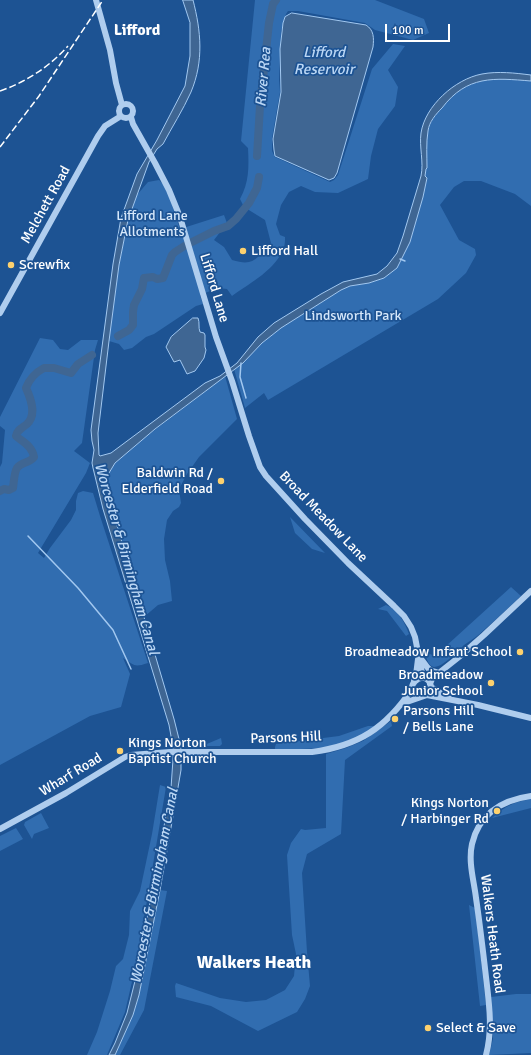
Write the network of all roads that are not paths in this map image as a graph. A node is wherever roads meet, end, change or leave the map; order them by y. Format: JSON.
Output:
{"nodes":[{"id":1,"x":96,"y":0,"type":"edge"},
{"id":2,"x":122,"y":105,"type":"junction"},
{"id":3,"x":121,"y":116,"type":"junction"},
{"id":4,"x":131,"y":117,"type":"junction"},
{"id":5,"x":0,"y":313,"type":"edge"},
{"id":6,"x":232,"y":381,"type":"joint"},
{"id":7,"x":531,"y":591,"type":"edge"},
{"id":8,"x":419,"y":657,"type":"junction"},
{"id":9,"x":444,"y":668,"type":"junction"},
{"id":10,"x":436,"y":672,"type":"junction"},
{"id":11,"x":424,"y":678,"type":"junction"},
{"id":12,"x":414,"y":681,"type":"junction"},
{"id":13,"x":431,"y":686,"type":"junction"},
{"id":14,"x":412,"y":689,"type":"junction"},
{"id":15,"x":427,"y":695,"type":"junction"},
{"id":16,"x":420,"y":697,"type":"junction"},
{"id":17,"x":452,"y":700,"type":"junction"},
{"id":18,"x":400,"y":704,"type":"junction"},
{"id":19,"x":531,"y":718,"type":"edge"},
{"id":20,"x":182,"y":752,"type":"joint"},
{"id":21,"x":531,"y":796,"type":"edge"},
{"id":22,"x":0,"y":829,"type":"edge"},
{"id":23,"x":486,"y":1055,"type":"edge"}],
"edges":[{"from":1,"to":2,"type":"street"},
{"from":2,"to":3,"type":"street"},
{"from":2,"to":4,"type":"street","name":"Lifford Lane"},
{"from":3,"to":4,"type":"street"},
{"from":3,"to":5,"type":"street","name":"Melchett Road"},
{"from":4,"to":6,"type":"street","name":"Lifford Lane"},
{"from":6,"to":8,"type":"street","name":"Broad Meadow Lane"},
{"from":7,"to":9,"type":"street"},
{"from":8,"to":10,"type":"street"},
{"from":8,"to":11,"type":"street","name":"Broad Meadow Lane"},
{"from":8,"to":12,"type":"street","name":"Broad Meadow Lane"},
{"from":9,"to":10,"type":"street"},
{"from":9,"to":13,"type":"street"},
{"from":10,"to":11,"type":"street"},
{"from":11,"to":12,"type":"street"},
{"from":11,"to":13,"type":"street"},
{"from":12,"to":14,"type":"street"},
{"from":13,"to":15,"type":"street"},
{"from":13,"to":17,"type":"street"},
{"from":14,"to":16,"type":"street"},
{"from":14,"to":18,"type":"street","name":"Parsons Hill"},
{"from":15,"to":16,"type":"street"},
{"from":15,"to":17,"type":"street"},
{"from":16,"to":18,"type":"street","name":"Parsons Hill"},
{"from":17,"to":19,"type":"street"},
{"from":18,"to":20,"type":"street","name":"Parsons Hill"},
{"from":20,"to":22,"type":"street","name":"Wharf Road"},
{"from":21,"to":23,"type":"street","name":"Walkers Heath Road"}]}
